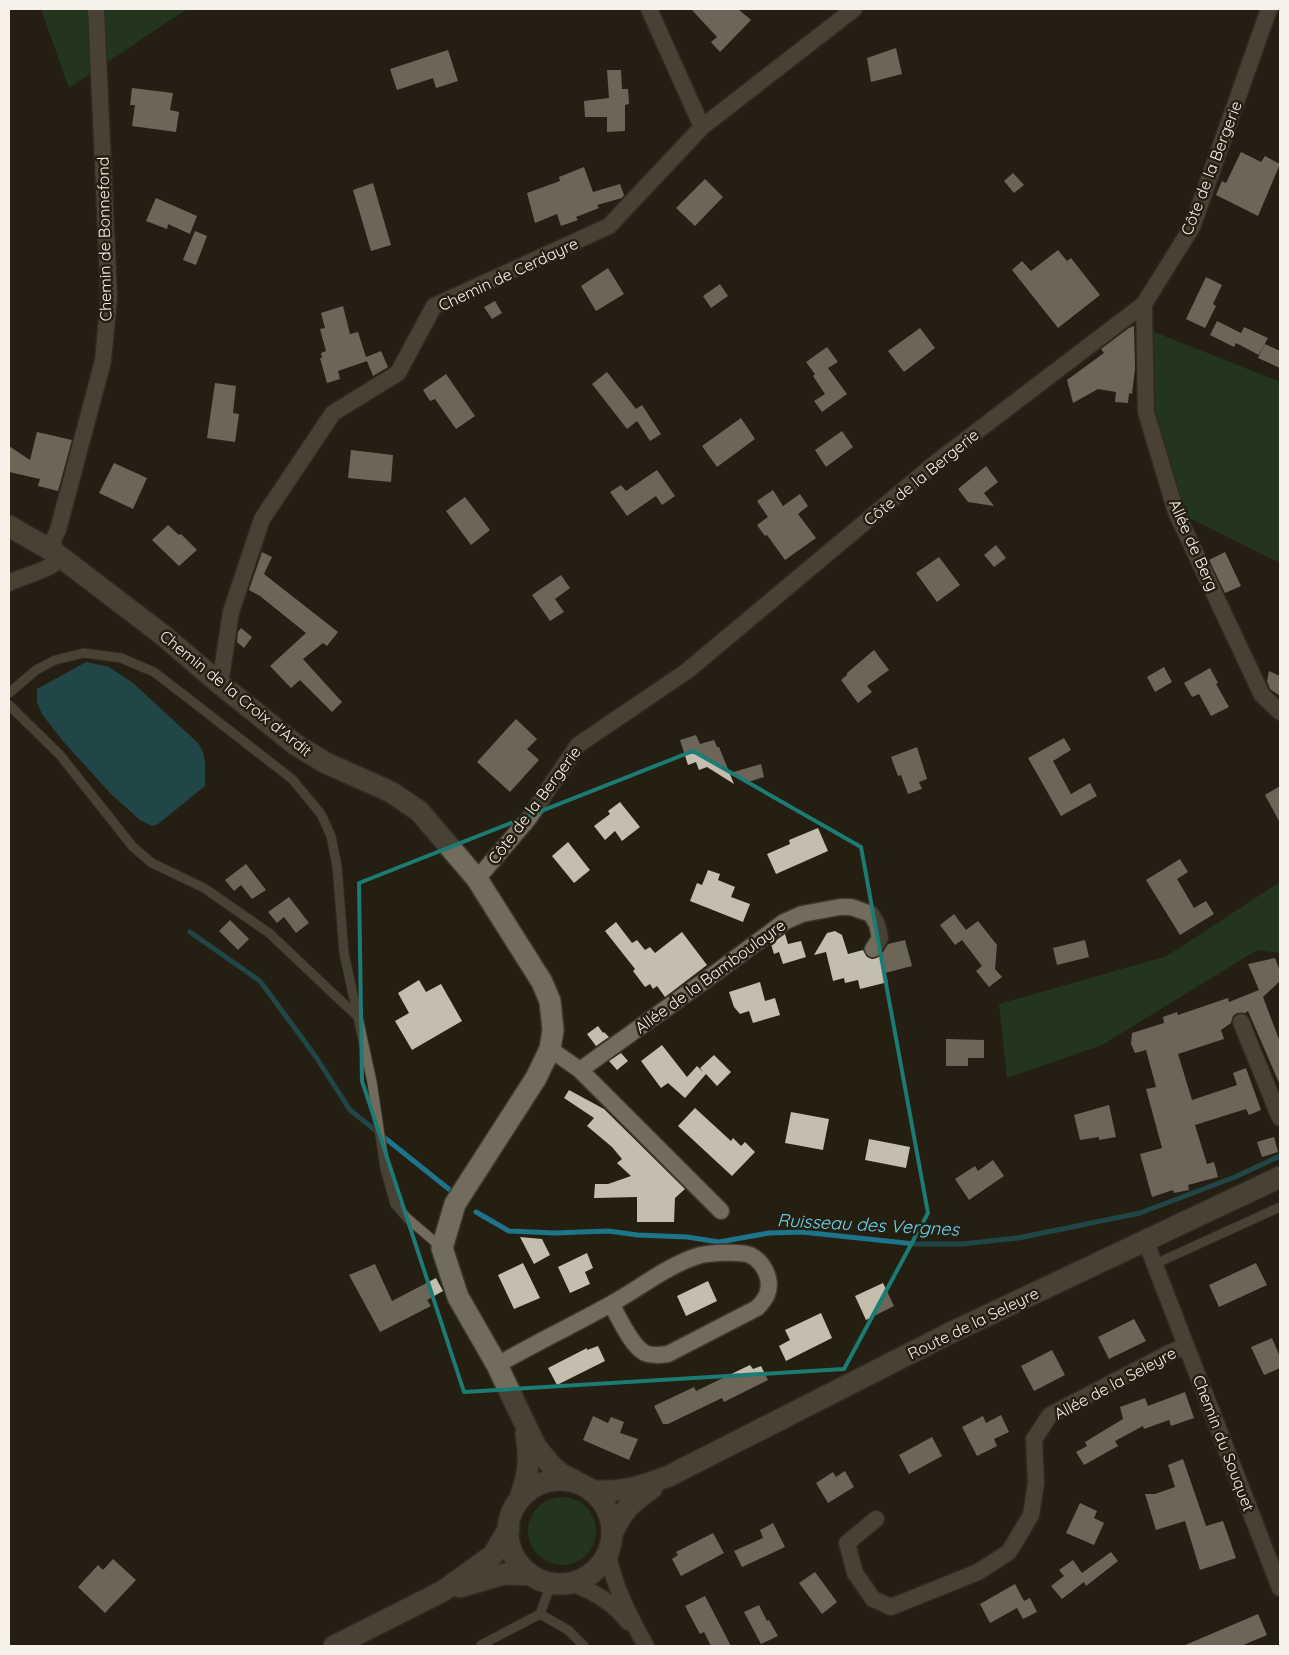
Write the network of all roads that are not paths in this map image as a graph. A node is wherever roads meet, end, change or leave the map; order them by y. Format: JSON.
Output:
{"nodes":[{"id":1,"x":96,"y":9,"type":"edge"},
{"id":2,"x":649,"y":9,"type":"edge"},
{"id":3,"x":854,"y":9,"type":"edge"},
{"id":4,"x":1268,"y":9,"type":"edge"},
{"id":5,"x":702,"y":127,"type":"junction"},
{"id":6,"x":1144,"y":304,"type":"junction"},
{"id":7,"x":9,"y":526,"type":"edge"},
{"id":8,"x":54,"y":552,"type":"junction"},
{"id":9,"x":9,"y":583,"type":"edge"},
{"id":10,"x":220,"y":684,"type":"junction"},
{"id":11,"x":9,"y":693,"type":"edge"},
{"id":12,"x":9,"y":705,"type":"edge"},
{"id":13,"x":1280,"y":712,"type":"edge"},
{"id":14,"x":477,"y":880,"type":"junction"},
{"id":15,"x":873,"y":948,"type":"dead end"},
{"id":16,"x":358,"y":1017,"type":"junction"},
{"id":17,"x":1241,"y":1022,"type":"dead end"},
{"id":18,"x":550,"y":1050,"type":"junction"},
{"id":19,"x":580,"y":1070,"type":"junction"},
{"id":20,"x":1280,"y":1118,"type":"edge"},
{"id":21,"x":1280,"y":1177,"type":"edge"},
{"id":22,"x":1280,"y":1206,"type":"edge"},
{"id":23,"x":721,"y":1211,"type":"dead end"},
{"id":24,"x":1146,"y":1242,"type":"junction"},
{"id":25,"x":442,"y":1248,"type":"junction"},
{"id":26,"x":1154,"y":1264,"type":"junction"},
{"id":27,"x":612,"y":1304,"type":"junction"},
{"id":28,"x":1186,"y":1346,"type":"junction"},
{"id":29,"x":497,"y":1365,"type":"junction"},
{"id":30,"x":524,"y":1424,"type":"junction"},
{"id":31,"x":669,"y":1476,"type":"junction"},
{"id":32,"x":584,"y":1486,"type":"junction"},
{"id":33,"x":520,"y":1498,"type":"junction"},
{"id":34,"x":876,"y":1519,"type":"dead end"},
{"id":35,"x":509,"y":1528,"type":"junction"},
{"id":36,"x":610,"y":1544,"type":"junction"},
{"id":37,"x":531,"y":1575,"type":"junction"},
{"id":38,"x":561,"y":1584,"type":"junction"},
{"id":39,"x":1280,"y":1588,"type":"edge"},
{"id":40,"x":442,"y":1591,"type":"junction"},
{"id":41,"x":540,"y":1614,"type":"junction"},
{"id":42,"x":481,"y":1645,"type":"edge"},
{"id":43,"x":334,"y":1646,"type":"edge"},
{"id":44,"x":584,"y":1646,"type":"edge"},
{"id":45,"x":644,"y":1646,"type":"edge"}],
"edges":[{"from":1,"to":8,"type":"street","name":"Chemin de Bonnefond"},
{"from":2,"to":5,"type":"street"},
{"from":3,"to":5,"type":"street","name":"Chemin de Cerdayre"},
{"from":4,"to":6,"type":"street","name":"Côte de la Bergerie"},
{"from":5,"to":10,"type":"street","name":"Chemin de Cerdayre"},
{"from":6,"to":13,"type":"street","name":"Allée de Berg"},
{"from":6,"to":14,"type":"street","name":"Côte de la Bergerie"},
{"from":7,"to":8,"type":"street","name":"Chemin de la Croix d'Ardit"},
{"from":8,"to":9,"type":"street"},
{"from":8,"to":10,"type":"street","name":"Chemin de la Croix d'Ardit"},
{"from":10,"to":14,"type":"street","name":"Chemin de la Croix d'Ardit"},
{"from":11,"to":16,"type":"lane"},
{"from":12,"to":16,"type":"lane"},
{"from":14,"to":18,"type":"street","name":"Chemin de la Croix d'Ardit"},
{"from":15,"to":19,"type":"street","name":"Allée de la Bamboulayre"},
{"from":16,"to":25,"type":"lane"},
{"from":17,"to":20,"type":"street"},
{"from":18,"to":19,"type":"street"},
{"from":18,"to":25,"type":"street","name":"Chemin de la Croix d'Ardit"},
{"from":19,"to":23,"type":"street"},
{"from":21,"to":24,"type":"street","name":"Route de la Seleyre"},
{"from":22,"to":26,"type":"lane"},
{"from":24,"to":26,"type":"street","name":"Chemin du Souquet"},
{"from":24,"to":31,"type":"street","name":"Route de la Seleyre"},
{"from":25,"to":29,"type":"street"},
{"from":26,"to":28,"type":"street","name":"Chemin du Souquet"},
{"from":27,"to":27,"type":"street"},
{"from":27,"to":29,"type":"street"},
{"from":28,"to":34,"type":"street","name":"Allée de la Seleyre"},
{"from":28,"to":39,"type":"street","name":"Chemin du Souquet"},
{"from":29,"to":30,"type":"street"},
{"from":30,"to":32,"type":"street"},
{"from":30,"to":33,"type":"street"},
{"from":31,"to":32,"type":"street"},
{"from":31,"to":36,"type":"street"},
{"from":32,"to":33,"type":"street"},
{"from":32,"to":36,"type":"street"},
{"from":33,"to":35,"type":"street"},
{"from":35,"to":37,"type":"street"},
{"from":35,"to":40,"type":"street"},
{"from":36,"to":38,"type":"street"},
{"from":36,"to":45,"type":"street"},
{"from":37,"to":38,"type":"street"},
{"from":37,"to":40,"type":"street"},
{"from":38,"to":41,"type":"lane"},
{"from":38,"to":45,"type":"street"},
{"from":40,"to":43,"type":"street"},
{"from":41,"to":42,"type":"lane"},
{"from":41,"to":44,"type":"lane"}]}
